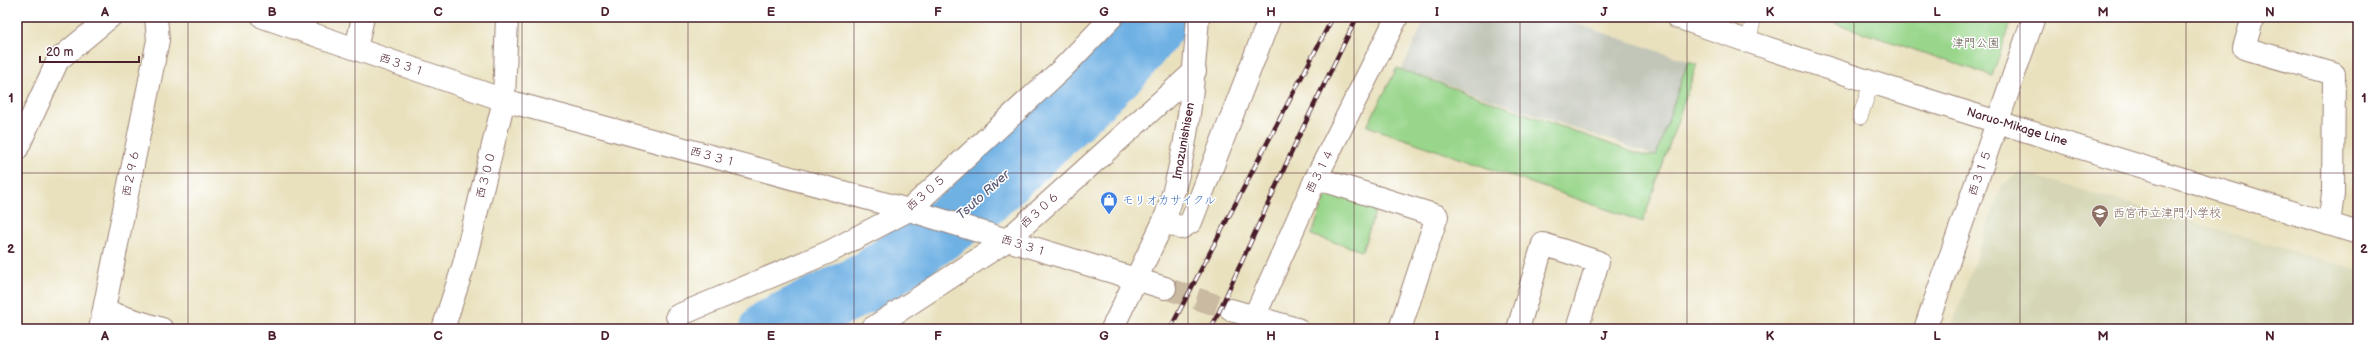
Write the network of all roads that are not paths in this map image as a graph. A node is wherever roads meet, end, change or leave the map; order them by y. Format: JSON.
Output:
{"nodes":[{"id":1,"x":110,"y":17,"type":"edge"},
{"id":2,"x":156,"y":17,"type":"edge"},
{"id":3,"x":263,"y":17,"type":"edge"},
{"id":4,"x":363,"y":17,"type":"edge"},
{"id":5,"x":507,"y":17,"type":"edge"},
{"id":6,"x":1112,"y":17,"type":"edge"},
{"id":7,"x":1270,"y":17,"type":"edge"},
{"id":8,"x":1397,"y":17,"type":"edge"},
{"id":9,"x":1677,"y":17,"type":"edge"},
{"id":10,"x":1754,"y":17,"type":"edge"},
{"id":11,"x":2034,"y":17,"type":"edge"},
{"id":12,"x":2253,"y":17,"type":"edge"},
{"id":13,"x":1198,"y":26,"type":"edge"},
{"id":14,"x":1748,"y":42,"type":"junction"},
{"id":15,"x":356,"y":49,"type":"junction"},
{"id":16,"x":1195,"y":71,"type":"junction"},
{"id":17,"x":1872,"y":81,"type":"junction"},
{"id":18,"x":504,"y":100,"type":"junction"},
{"id":19,"x":1860,"y":117,"type":"dead end"},
{"id":20,"x":1998,"y":122,"type":"junction"},
{"id":21,"x":17,"y":149,"type":"edge"},
{"id":22,"x":1316,"y":178,"type":"junction"},
{"id":23,"x":909,"y":210,"type":"junction"},
{"id":24,"x":1164,"y":221,"type":"junction"},
{"id":25,"x":2329,"y":224,"type":"junction"},
{"id":26,"x":2358,"y":233,"type":"edge"},
{"id":27,"x":996,"y":238,"type":"junction"},
{"id":28,"x":1136,"y":280,"type":"junction"},
{"id":29,"x":1165,"y":288,"type":"tunnel mouth"},
{"id":30,"x":1232,"y":310,"type":"tunnel mouth"},
{"id":31,"x":677,"y":316,"type":"dead end"},
{"id":32,"x":102,"y":320,"type":"edge"},
{"id":33,"x":1252,"y":323,"type":"edge"},
{"id":34,"x":162,"y":329,"type":"edge"},
{"id":35,"x":442,"y":329,"type":"edge"},
{"id":36,"x":871,"y":329,"type":"edge"},
{"id":37,"x":1112,"y":329,"type":"edge"},
{"id":38,"x":1297,"y":329,"type":"edge"},
{"id":39,"x":1400,"y":329,"type":"edge"},
{"id":40,"x":1518,"y":329,"type":"edge"},
{"id":41,"x":1576,"y":329,"type":"edge"},
{"id":42,"x":1925,"y":329,"type":"edge"}],
"edges":[{"from":1,"to":21,"type":"street"},
{"from":2,"to":32,"type":"street","name":"西２９６"},
{"from":3,"to":15,"type":"street","name":"西３３１"},
{"from":4,"to":15,"type":"street"},
{"from":5,"to":18,"type":"street","name":"西３００"},
{"from":6,"to":23,"type":"street","name":"西３０５"},
{"from":7,"to":24,"type":"street"},
{"from":8,"to":22,"type":"street","name":"西３１４"},
{"from":9,"to":14,"type":"street","name":"Naruo-Mikage Line"},
{"from":10,"to":14,"type":"lane"},
{"from":11,"to":20,"type":"street","name":"西３１５"},
{"from":12,"to":25,"type":"street"},
{"from":13,"to":16,"type":"street","name":"Imazunishisen"},
{"from":14,"to":17,"type":"street","name":"Naruo-Mikage Line"},
{"from":15,"to":18,"type":"street","name":"西３３１"},
{"from":16,"to":24,"type":"street","name":"Imazunishisen"},
{"from":16,"to":27,"type":"street","name":"西３０６"},
{"from":17,"to":19,"type":"lane"},
{"from":17,"to":20,"type":"street","name":"Naruo-Mikage Line"},
{"from":18,"to":23,"type":"street","name":"西３３１"},
{"from":18,"to":35,"type":"street","name":"西３００"},
{"from":20,"to":25,"type":"street","name":"Naruo-Mikage Line"},
{"from":20,"to":42,"type":"street","name":"西３１５"},
{"from":22,"to":33,"type":"street","name":"西３１４"},
{"from":22,"to":39,"type":"street"},
{"from":23,"to":27,"type":"street","name":"西３３１"},
{"from":23,"to":31,"type":"street","name":"西３０５"},
{"from":24,"to":28,"type":"street","name":"Imazunishisen"},
{"from":25,"to":26,"type":"street","name":"Naruo-Mikage Line"},
{"from":27,"to":28,"type":"street","name":"西３３１"},
{"from":27,"to":36,"type":"street","name":"西３０６"},
{"from":28,"to":29,"type":"street","name":"西３３１"},
{"from":28,"to":37,"type":"street","name":"Imazunishisen"},
{"from":30,"to":33,"type":"street"},
{"from":32,"to":34,"type":"street"},
{"from":33,"to":38,"type":"street"},
{"from":40,"to":41,"type":"street"}]}
